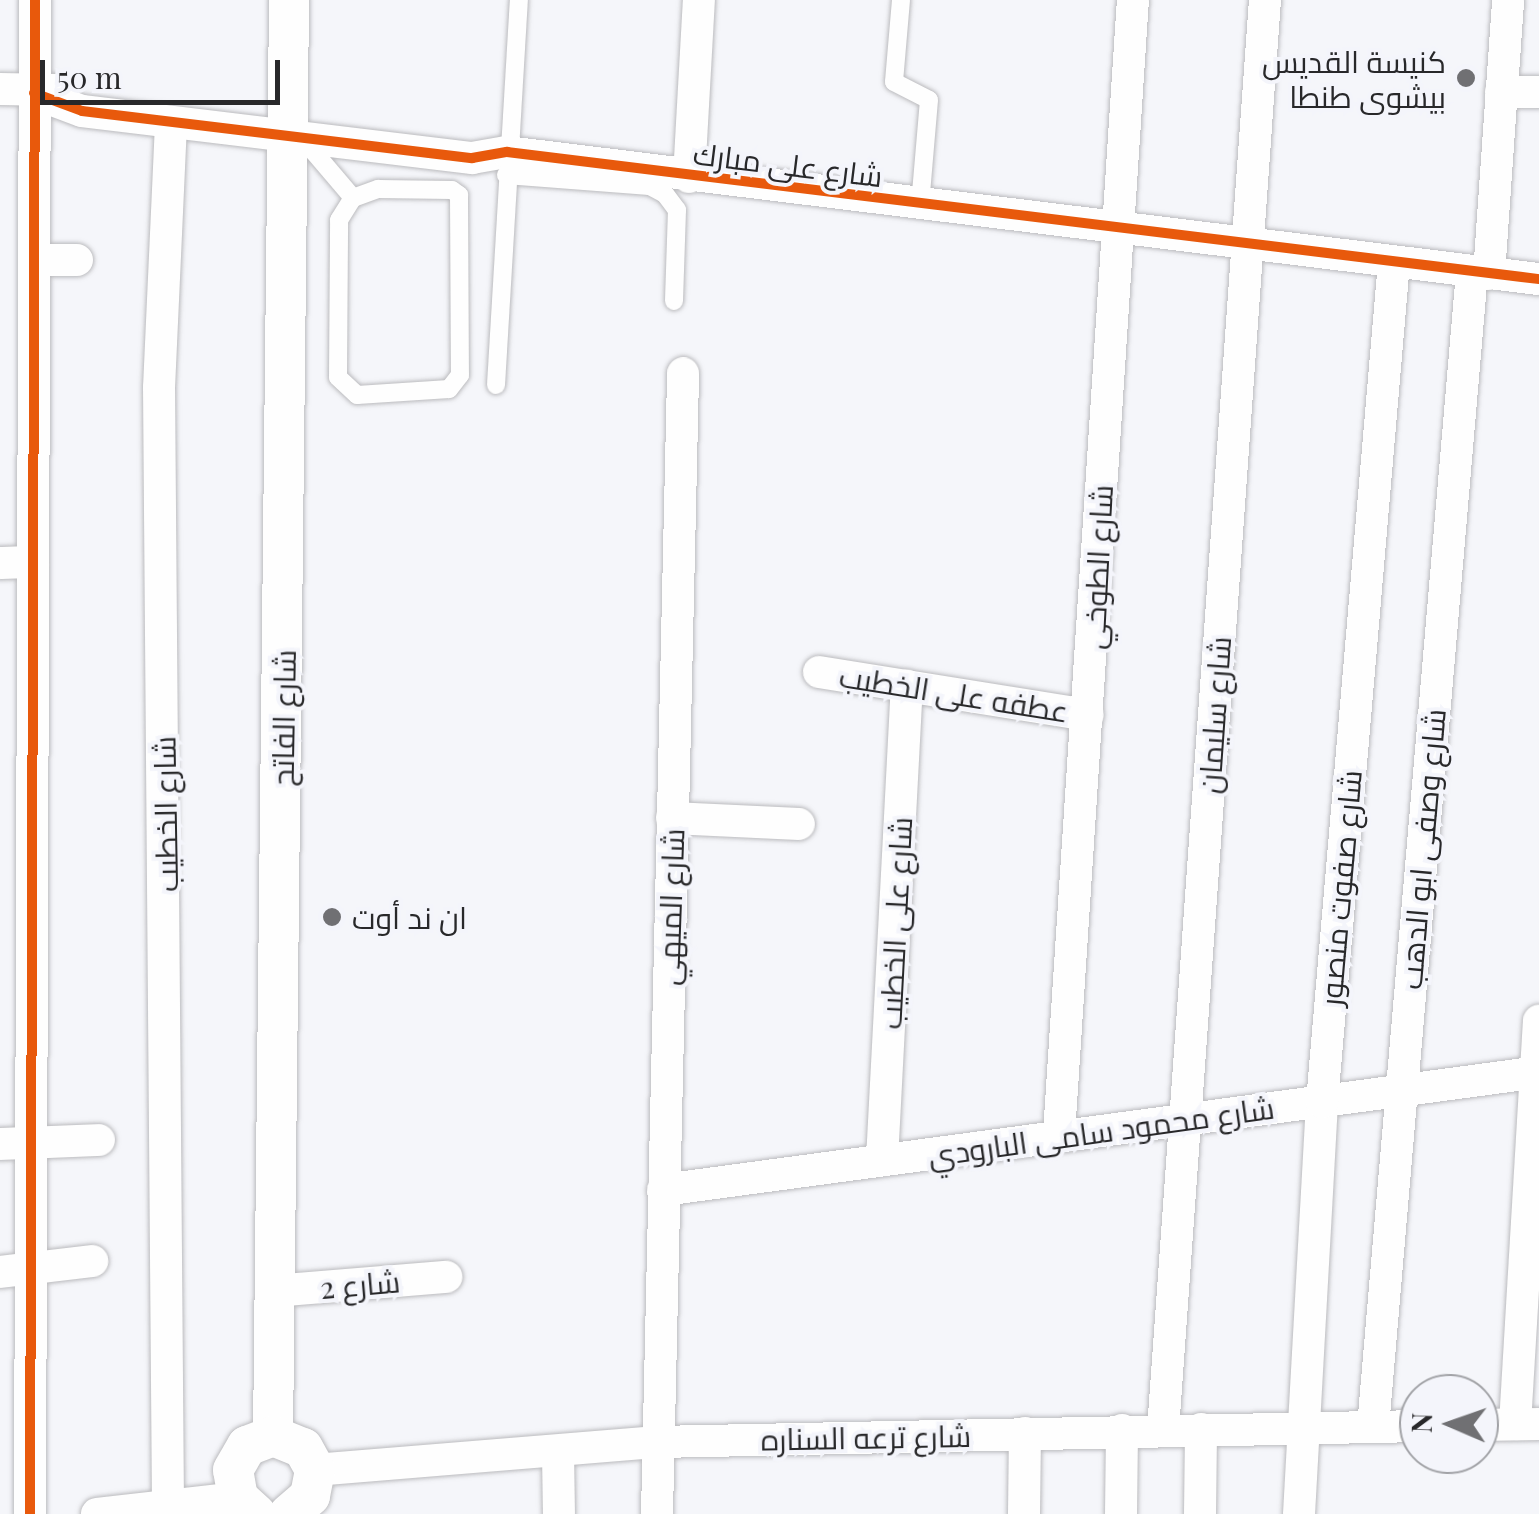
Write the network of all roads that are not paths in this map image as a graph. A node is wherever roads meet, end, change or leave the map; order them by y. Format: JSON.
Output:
{"nodes":[{"id":1,"x":35,"y":0,"type":"edge"},
{"id":2,"x":290,"y":0,"type":"edge"},
{"id":3,"x":519,"y":0,"type":"edge"},
{"id":4,"x":700,"y":0,"type":"edge"},
{"id":5,"x":901,"y":0,"type":"edge"},
{"id":6,"x":1133,"y":0,"type":"edge"},
{"id":7,"x":1265,"y":0,"type":"edge"},
{"id":8,"x":1508,"y":0,"type":"edge"},
{"id":9,"x":0,"y":89,"type":"edge"},
{"id":10,"x":1502,"y":92,"type":"junction"},
{"id":11,"x":1539,"y":92,"type":"edge"},
{"id":12,"x":34,"y":93,"type":"junction"},
{"id":13,"x":172,"y":122,"type":"junction"},
{"id":14,"x":295,"y":130,"type":"junction"},
{"id":15,"x":506,"y":164,"type":"junction"},
{"id":16,"x":689,"y":177,"type":"junction"},
{"id":17,"x":353,"y":198,"type":"junction"},
{"id":18,"x":920,"y":206,"type":"junction"},
{"id":19,"x":1116,"y":228,"type":"junction"},
{"id":20,"x":1248,"y":246,"type":"junction"},
{"id":21,"x":34,"y":260,"type":"junction"},
{"id":22,"x":77,"y":260,"type":"dead end"},
{"id":23,"x":1394,"y":263,"type":"junction"},
{"id":24,"x":1480,"y":273,"type":"junction"},
{"id":25,"x":1539,"y":279,"type":"edge"},
{"id":26,"x":674,"y":301,"type":"dead end"},
{"id":27,"x":683,"y":373,"type":"dead end"},
{"id":28,"x":496,"y":386,"type":"dead end"},
{"id":29,"x":33,"y":562,"type":"junction"},
{"id":30,"x":0,"y":563,"type":"edge"},
{"id":31,"x":820,"y":672,"type":"dead end"},
{"id":32,"x":908,"y":686,"type":"junction"},
{"id":33,"x":1088,"y":714,"type":"junction"},
{"id":34,"x":672,"y":818,"type":"junction"},
{"id":35,"x":799,"y":824,"type":"dead end"},
{"id":36,"x":16,"y":1012,"type":"edge"},
{"id":37,"x":1539,"y":1022,"type":"edge"},
{"id":38,"x":1537,"y":1072,"type":"edge"},
{"id":39,"x":1402,"y":1092,"type":"junction"},
{"id":40,"x":1322,"y":1102,"type":"junction"},
{"id":41,"x":1184,"y":1118,"type":"junction"},
{"id":42,"x":1059,"y":1134,"type":"junction"},
{"id":43,"x":98,"y":1140,"type":"dead end"},
{"id":44,"x":16,"y":1143,"type":"edge"},
{"id":45,"x":882,"y":1160,"type":"junction"},
{"id":46,"x":663,"y":1190,"type":"junction"},
{"id":47,"x":92,"y":1261,"type":"dead end"},
{"id":48,"x":15,"y":1270,"type":"edge"},
{"id":49,"x":446,"y":1277,"type":"dead end"},
{"id":50,"x":274,"y":1291,"type":"junction"},
{"id":51,"x":1499,"y":1424,"type":"edge"},
{"id":52,"x":1527,"y":1424,"type":"edge"},
{"id":53,"x":1399,"y":1426,"type":"edge"},
{"id":54,"x":1373,"y":1427,"type":"junction"},
{"id":55,"x":1301,"y":1428,"type":"junction"},
{"id":56,"x":1122,"y":1430,"type":"junction"},
{"id":57,"x":1163,"y":1430,"type":"junction"},
{"id":58,"x":1201,"y":1430,"type":"junction"},
{"id":59,"x":1025,"y":1434,"type":"junction"},
{"id":60,"x":273,"y":1436,"type":"junction"},
{"id":61,"x":656,"y":1442,"type":"junction"},
{"id":62,"x":558,"y":1453,"type":"junction"},
{"id":63,"x":315,"y":1470,"type":"junction"},
{"id":64,"x":247,"y":1506,"type":"edge"},
{"id":65,"x":156,"y":1509,"type":"edge"},
{"id":66,"x":30,"y":1514,"type":"edge"},
{"id":67,"x":97,"y":1514,"type":"edge"},
{"id":68,"x":289,"y":1514,"type":"edge"},
{"id":69,"x":560,"y":1514,"type":"edge"},
{"id":70,"x":658,"y":1514,"type":"edge"},
{"id":71,"x":1024,"y":1514,"type":"edge"},
{"id":72,"x":1121,"y":1514,"type":"edge"},
{"id":73,"x":1200,"y":1514,"type":"edge"},
{"id":74,"x":1299,"y":1514,"type":"edge"}],
"edges":[{"from":1,"to":12,"type":"street"},
{"from":2,"to":14,"type":"street","name":"شارع الفاتح"},
{"from":3,"to":15,"type":"lane"},
{"from":4,"to":16,"type":"street"},
{"from":5,"to":18,"type":"lane"},
{"from":6,"to":19,"type":"street","name":"شارع الطوخي"},
{"from":7,"to":20,"type":"street","name":"شارع سليمان"},
{"from":8,"to":10,"type":"street"},
{"from":9,"to":12,"type":"street","name":"شارع على مبارك"},
{"from":10,"to":11,"type":"street"},
{"from":10,"to":24,"type":"street"},
{"from":12,"to":13,"type":"street","name":"شارع على مبارك"},
{"from":12,"to":14,"type":"street","name":"شارع على مبارك"},
{"from":12,"to":21,"type":"street"},
{"from":13,"to":14,"type":"street","name":"شارع على مبارك"},
{"from":13,"to":65,"type":"street","name":"شارع الخطيب"},
{"from":14,"to":15,"type":"street","name":"شارع على مبارك"},
{"from":14,"to":17,"type":"lane"},
{"from":14,"to":50,"type":"street","name":"شارع الفاتح"},
{"from":15,"to":16,"type":"street","name":"شارع على مبارك"},
{"from":15,"to":26,"type":"lane"},
{"from":15,"to":28,"type":"lane"},
{"from":16,"to":18,"type":"street","name":"شارع على مبارك"},
{"from":17,"to":17,"type":"lane"},
{"from":18,"to":19,"type":"street","name":"شارع على مبارك"},
{"from":19,"to":20,"type":"street","name":"شارع على مبارك"},
{"from":19,"to":33,"type":"street","name":"شارع الطوخي"},
{"from":20,"to":23,"type":"street","name":"شارع على مبارك"},
{"from":20,"to":41,"type":"street","name":"شارع سليمان"},
{"from":21,"to":22,"type":"street"},
{"from":21,"to":29,"type":"street"},
{"from":23,"to":24,"type":"street","name":"شارع على مبارك"},
{"from":23,"to":40,"type":"street","name":"شارع صفوت منصور"},
{"from":24,"to":25,"type":"street","name":"شارع على مبارك"},
{"from":24,"to":39,"type":"street","name":"شارع وصفى ابو الدهب"},
{"from":27,"to":34,"type":"street","name":"شارع الميهي"},
{"from":29,"to":30,"type":"street"},
{"from":29,"to":36,"type":"street"},
{"from":31,"to":32,"type":"street","name":"عطفه على الخطيب"},
{"from":32,"to":33,"type":"street","name":"عطفه على الخطيب"},
{"from":32,"to":45,"type":"street","name":"شارع على الخطيب"},
{"from":33,"to":42,"type":"street","name":"شارع الطوخي"},
{"from":34,"to":35,"type":"street"},
{"from":34,"to":46,"type":"street","name":"شارع الميهي"},
{"from":36,"to":44,"type":"street"},
{"from":37,"to":38,"type":"street"},
{"from":38,"to":39,"type":"street","name":"شارع محمود سامى البارودي"},
{"from":38,"to":52,"type":"street"},
{"from":39,"to":40,"type":"street","name":"شارع محمود سامى البارودي"},
{"from":39,"to":54,"type":"street","name":"شارع وصفى ابو الدهب"},
{"from":40,"to":41,"type":"street","name":"شارع محمود سامى البارودي"},
{"from":40,"to":55,"type":"street","name":"شارع صفوت منصور"},
{"from":41,"to":42,"type":"street","name":"شارع محمود سامى البارودي"},
{"from":41,"to":57,"type":"street","name":"شارع سليمان"},
{"from":42,"to":45,"type":"street","name":"شارع محمود سامى البارودي"},
{"from":43,"to":44,"type":"street"},
{"from":44,"to":48,"type":"street"},
{"from":45,"to":46,"type":"street","name":"شارع محمود سامى البارودي"},
{"from":46,"to":61,"type":"street","name":"شارع الميهي"},
{"from":47,"to":48,"type":"street"},
{"from":48,"to":66,"type":"street"},
{"from":49,"to":50,"type":"street","name":"شارع 2"},
{"from":50,"to":60,"type":"street","name":"شارع الفاتح"},
{"from":51,"to":52,"type":"street"},
{"from":53,"to":54,"type":"street","name":"شارع ترعه السناره"},
{"from":54,"to":55,"type":"street","name":"شارع ترعه السناره"},
{"from":55,"to":58,"type":"street","name":"شارع ترعه السناره"},
{"from":55,"to":74,"type":"street","name":"شارع صفوت منصور"},
{"from":56,"to":57,"type":"street","name":"شارع ترعه السناره"},
{"from":56,"to":59,"type":"street","name":"شارع ترعه السناره"},
{"from":56,"to":72,"type":"street"},
{"from":57,"to":58,"type":"street","name":"شارع ترعه السناره"},
{"from":58,"to":73,"type":"street"},
{"from":59,"to":61,"type":"street","name":"شارع ترعه السناره"},
{"from":59,"to":71,"type":"street"},
{"from":60,"to":63,"type":"street"},
{"from":60,"to":64,"type":"street"},
{"from":61,"to":62,"type":"street","name":"شارع ترعه السناره"},
{"from":61,"to":70,"type":"street","name":"شارع الميهي"},
{"from":62,"to":63,"type":"street","name":"شارع ترعه السناره"},
{"from":62,"to":69,"type":"street"},
{"from":63,"to":68,"type":"street"},
{"from":64,"to":65,"type":"street"},
{"from":65,"to":67,"type":"street"}]}
